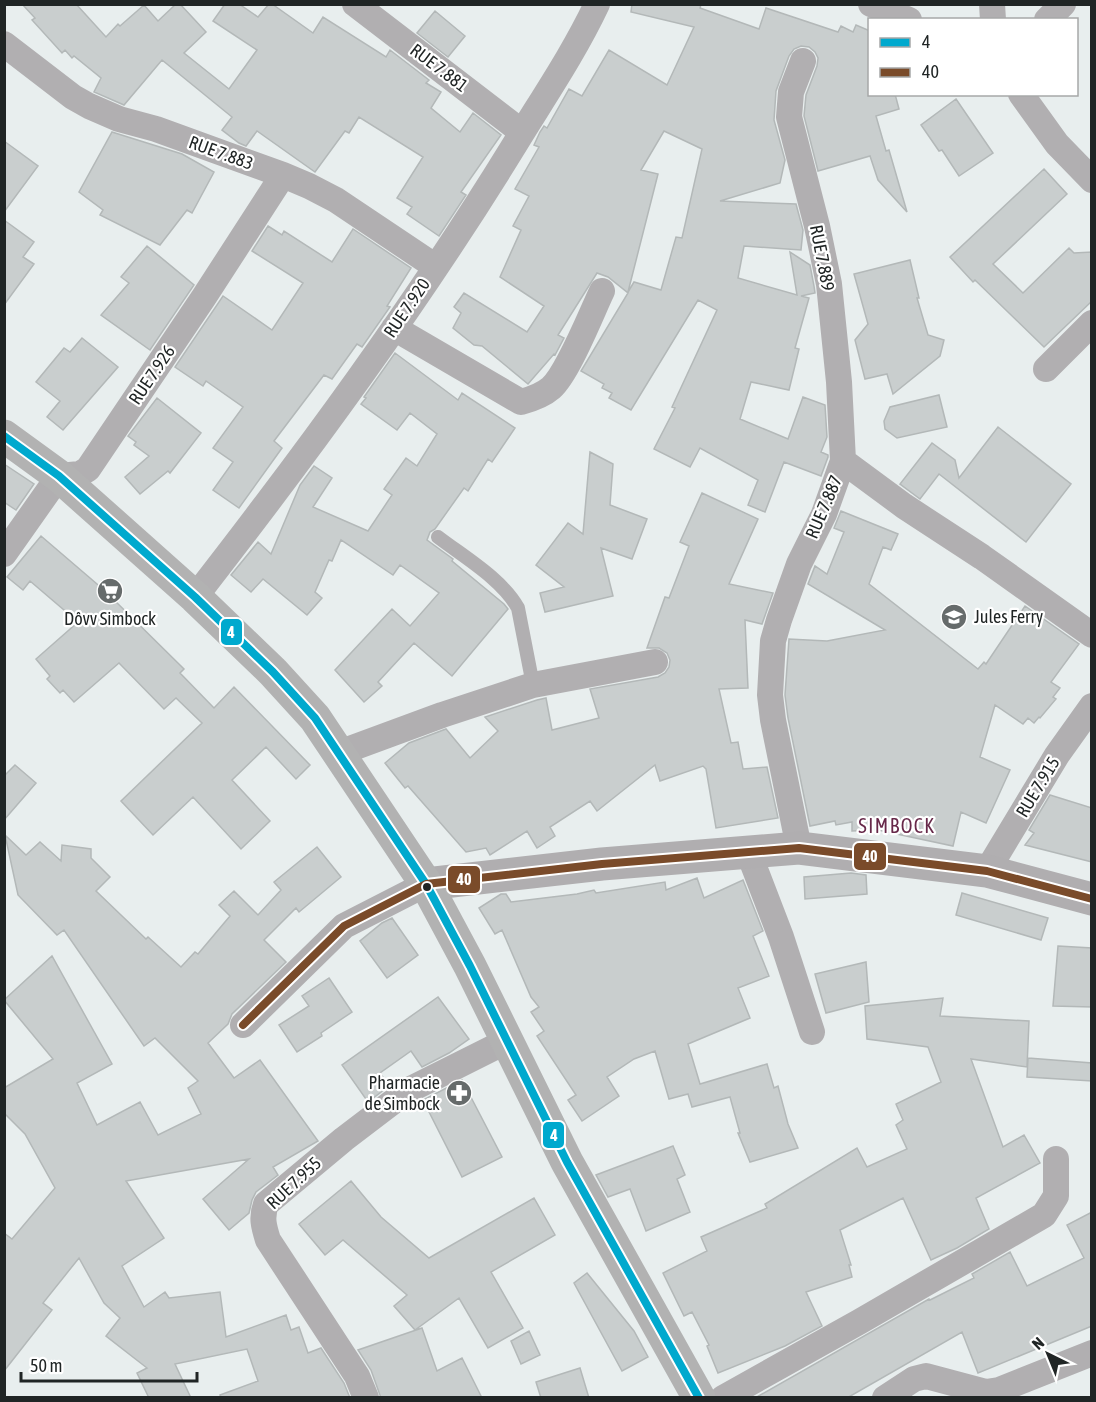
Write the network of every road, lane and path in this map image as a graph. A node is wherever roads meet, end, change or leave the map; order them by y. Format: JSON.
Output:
{"nodes":[{"id":1,"x":355,"y":4,"type":"edge"},
{"id":2,"x":597,"y":4,"type":"edge"},
{"id":3,"x":871,"y":4,"type":"edge"},
{"id":4,"x":1063,"y":4,"type":"edge"},
{"id":5,"x":904,"y":18,"type":"edge"},
{"id":6,"x":1049,"y":18,"type":"edge"},
{"id":7,"x":4,"y":44,"type":"edge"},
{"id":8,"x":803,"y":61,"type":"dead end"},
{"id":9,"x":1022,"y":96,"type":"edge"},
{"id":10,"x":522,"y":132,"type":"junction"},
{"id":11,"x":283,"y":175,"type":"junction"},
{"id":12,"x":1092,"y":180,"type":"edge"},
{"id":13,"x":436,"y":267,"type":"junction"},
{"id":14,"x":602,"y":291,"type":"dead end"},
{"id":15,"x":1092,"y":323,"type":"edge"},
{"id":16,"x":394,"y":328,"type":"junction"},
{"id":17,"x":1046,"y":369,"type":"dead end"},
{"id":18,"x":4,"y":436,"type":"edge"},
{"id":19,"x":843,"y":461,"type":"junction"},
{"id":20,"x":59,"y":476,"type":"junction"},
{"id":21,"x":438,"y":537,"type":"dead end"},
{"id":22,"x":4,"y":554,"type":"edge"},
{"id":23,"x":195,"y":597,"type":"junction"},
{"id":24,"x":1092,"y":635,"type":"edge"},
{"id":25,"x":655,"y":662,"type":"dead end"},
{"id":26,"x":533,"y":685,"type":"junction"},
{"id":27,"x":1092,"y":706,"type":"edge"},
{"id":28,"x":339,"y":753,"type":"junction"},
{"id":29,"x":799,"y":848,"type":"junction"},
{"id":30,"x":748,"y":851,"type":"junction"},
{"id":31,"x":987,"y":871,"type":"junction"},
{"id":32,"x":426,"y":884,"type":"junction"},
{"id":33,"x":1092,"y":899,"type":"edge"},
{"id":34,"x":243,"y":1025,"type":"dead end"},
{"id":35,"x":812,"y":1032,"type":"dead end"},
{"id":36,"x":507,"y":1041,"type":"junction"},
{"id":37,"x":1056,"y":1159,"type":"dead end"},
{"id":38,"x":1092,"y":1353,"type":"edge"},
{"id":39,"x":366,"y":1398,"type":"edge"},
{"id":40,"x":699,"y":1398,"type":"edge"},
{"id":41,"x":723,"y":1398,"type":"edge"},
{"id":42,"x":885,"y":1398,"type":"edge"}],
"edges":[{"from":1,"to":10,"type":"street","name":"RUE 7.881"},
{"from":2,"to":10,"type":"street","name":"RUE 7.920"},
{"from":3,"to":5,"type":"street"},
{"from":4,"to":6,"type":"street"},
{"from":7,"to":11,"type":"street","name":"RUE 7.883"},
{"from":8,"to":19,"type":"street","name":"RUE 7.889"},
{"from":9,"to":12,"type":"street"},
{"from":10,"to":13,"type":"street","name":"RUE 7.920"},
{"from":11,"to":13,"type":"street","name":"RUE 7.883"},
{"from":11,"to":20,"type":"street","name":"RUE 7.926"},
{"from":13,"to":16,"type":"street","name":"RUE 7.920"},
{"from":14,"to":16,"type":"street"},
{"from":15,"to":17,"type":"street"},
{"from":16,"to":23,"type":"street","name":"RUE 7.920"},
{"from":18,"to":20,"type":"main road"},
{"from":19,"to":24,"type":"street","name":"RUE 7.887"},
{"from":19,"to":29,"type":"street","name":"RUE 7.887"},
{"from":20,"to":22,"type":"street"},
{"from":20,"to":23,"type":"main road"},
{"from":21,"to":26,"type":"lane"},
{"from":23,"to":28,"type":"main road"},
{"from":25,"to":26,"type":"street"},
{"from":26,"to":28,"type":"street"},
{"from":27,"to":31,"type":"street","name":"RUE 7.915"},
{"from":28,"to":32,"type":"main road"},
{"from":29,"to":30,"type":"street"},
{"from":29,"to":31,"type":"street"},
{"from":30,"to":32,"type":"street"},
{"from":30,"to":35,"type":"street"},
{"from":31,"to":33,"type":"street"},
{"from":32,"to":34,"type":"street"},
{"from":32,"to":36,"type":"main road"},
{"from":36,"to":39,"type":"street","name":"RUE 7.955"},
{"from":36,"to":40,"type":"main road"},
{"from":37,"to":41,"type":"street"},
{"from":38,"to":42,"type":"street"}]}
